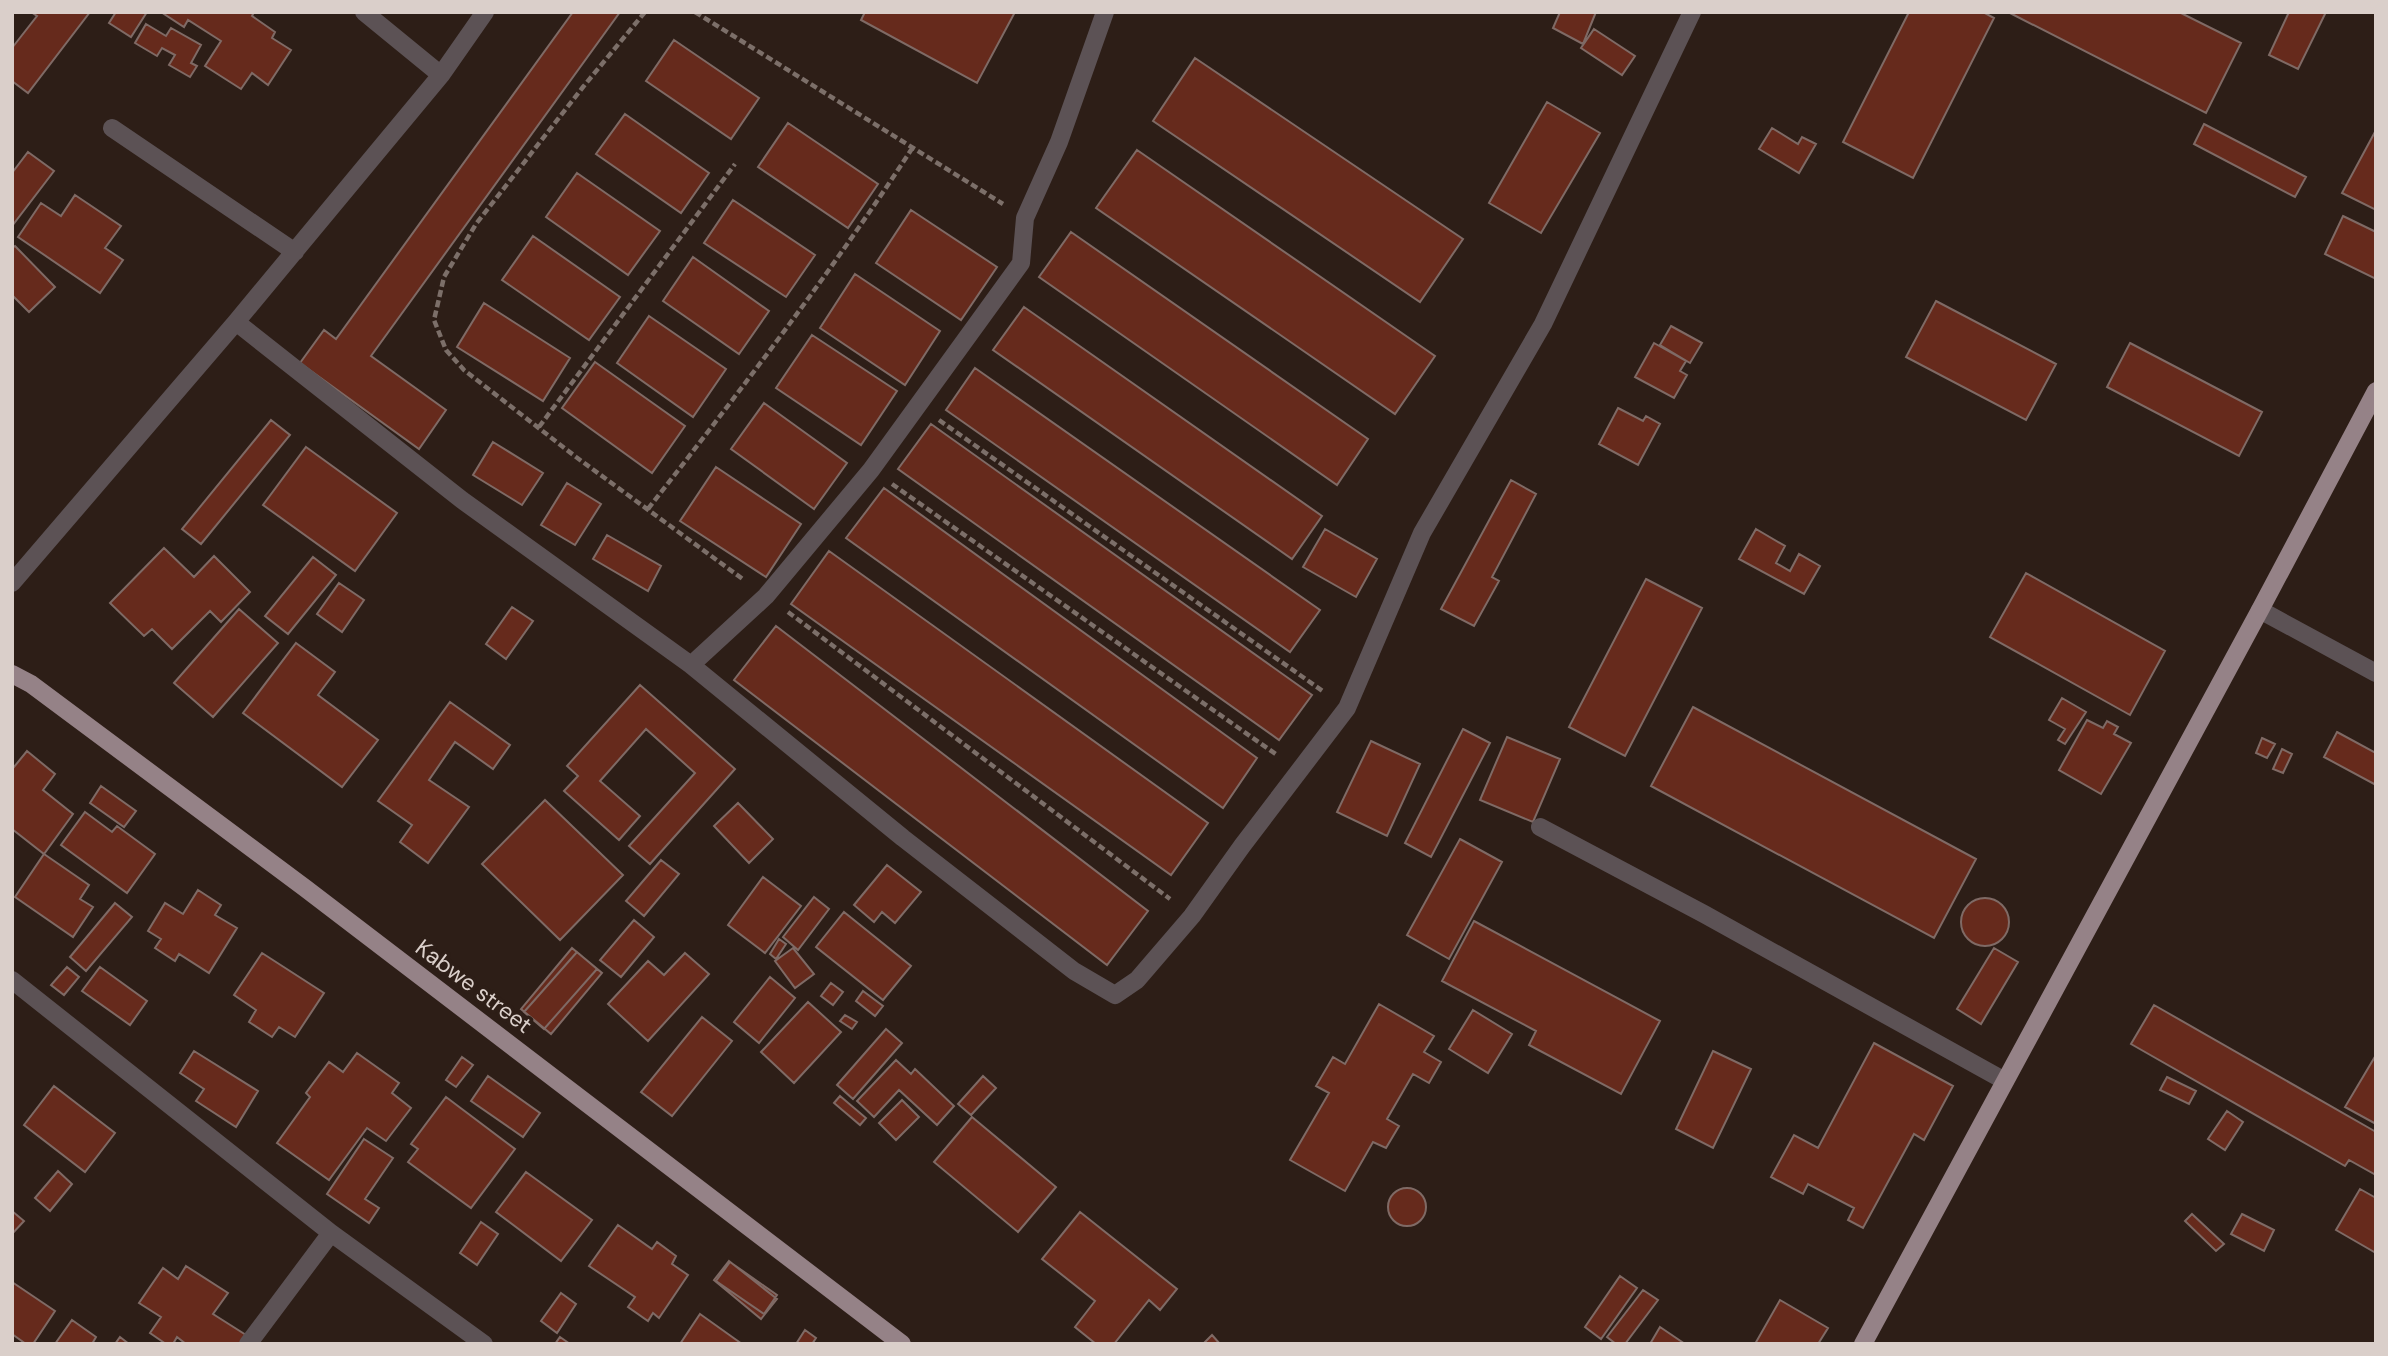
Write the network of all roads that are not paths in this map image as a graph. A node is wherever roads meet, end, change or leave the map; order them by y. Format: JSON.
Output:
{"nodes":[{"id":1,"x":364,"y":12,"type":"edge"},
{"id":2,"x":485,"y":12,"type":"edge"},
{"id":3,"x":1105,"y":12,"type":"edge"},
{"id":4,"x":1692,"y":12,"type":"edge"},
{"id":5,"x":441,"y":75,"type":"junction"},
{"id":6,"x":112,"y":128,"type":"dead end"},
{"id":7,"x":295,"y":252,"type":"junction"},
{"id":8,"x":236,"y":322,"type":"junction"},
{"id":9,"x":2376,"y":391,"type":"edge"},
{"id":10,"x":12,"y":583,"type":"edge"},
{"id":11,"x":2260,"y":610,"type":"junction"},
{"id":12,"x":691,"y":666,"type":"junction"},
{"id":13,"x":2376,"y":673,"type":"edge"},
{"id":14,"x":12,"y":674,"type":"edge"},
{"id":15,"x":1540,"y":827,"type":"dead end"},
{"id":16,"x":12,"y":980,"type":"edge"},
{"id":17,"x":2005,"y":1082,"type":"junction"},
{"id":18,"x":331,"y":1233,"type":"junction"},
{"id":19,"x":248,"y":1344,"type":"edge"},
{"id":20,"x":484,"y":1344,"type":"edge"},
{"id":21,"x":902,"y":1344,"type":"edge"},
{"id":22,"x":1863,"y":1344,"type":"edge"}],
"edges":[{"from":1,"to":5,"type":"street"},
{"from":2,"to":5,"type":"street"},
{"from":3,"to":12,"type":"street"},
{"from":4,"to":12,"type":"street"},
{"from":5,"to":7,"type":"street"},
{"from":6,"to":7,"type":"street"},
{"from":7,"to":8,"type":"street"},
{"from":8,"to":10,"type":"street"},
{"from":8,"to":12,"type":"street"},
{"from":9,"to":11,"type":"main road"},
{"from":11,"to":13,"type":"street"},
{"from":11,"to":17,"type":"main road"},
{"from":14,"to":21,"type":"main road","name":"Kabwe street"},
{"from":15,"to":17,"type":"street"},
{"from":16,"to":18,"type":"street"},
{"from":17,"to":22,"type":"main road"},
{"from":18,"to":19,"type":"street"},
{"from":18,"to":20,"type":"street"}]}
